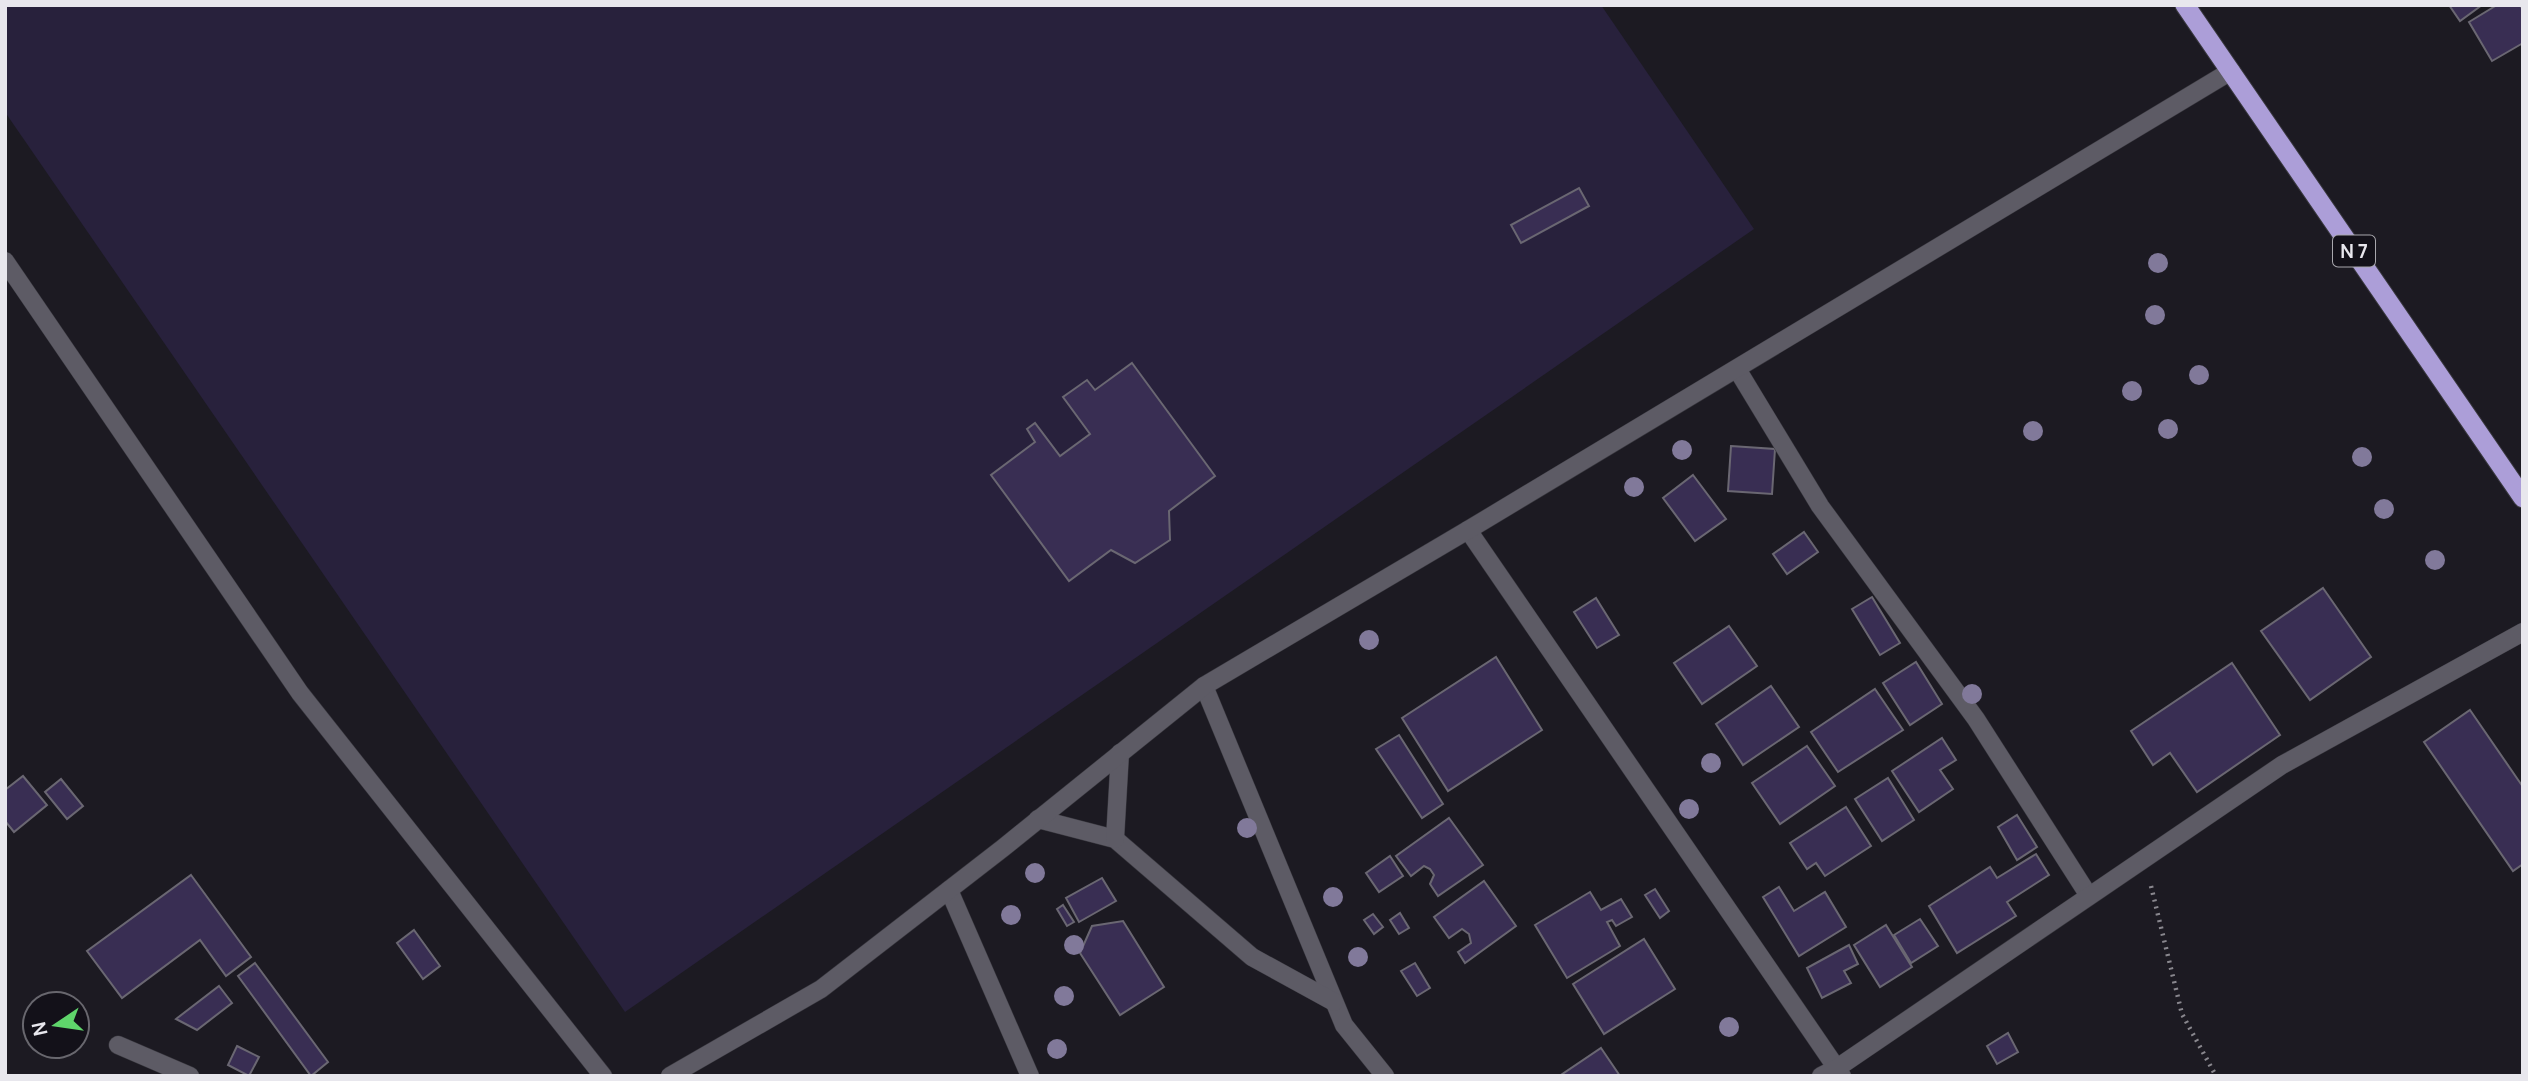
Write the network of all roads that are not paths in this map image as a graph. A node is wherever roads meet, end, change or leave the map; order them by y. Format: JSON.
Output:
{"nodes":[{"id":1,"x":2185,"y":5,"type":"edge"},
{"id":2,"x":2231,"y":71,"type":"junction"},
{"id":3,"x":5,"y":261,"type":"edge"},
{"id":4,"x":1737,"y":369,"type":"junction"},
{"id":5,"x":2523,"y":498,"type":"edge"},
{"id":6,"x":1468,"y":530,"type":"junction"},
{"id":7,"x":2523,"y":632,"type":"edge"},
{"id":8,"x":1204,"y":686,"type":"junction"},
{"id":9,"x":1120,"y":753,"type":"junction"},
{"id":10,"x":1038,"y":819,"type":"junction"},
{"id":11,"x":1115,"y":839,"type":"junction"},
{"id":12,"x":949,"y":890,"type":"junction"},
{"id":13,"x":2089,"y":896,"type":"junction"},
{"id":14,"x":1334,"y":1002,"type":"junction"},
{"id":15,"x":118,"y":1045,"type":"dead end"},
{"id":16,"x":1833,"y":1073,"type":"edge"},
{"id":17,"x":190,"y":1076,"type":"edge"},
{"id":18,"x":603,"y":1076,"type":"edge"},
{"id":19,"x":670,"y":1076,"type":"edge"},
{"id":20,"x":1030,"y":1076,"type":"edge"},
{"id":21,"x":1385,"y":1076,"type":"edge"}],
"edges":[{"from":1,"to":2,"type":"highway","number":"N 7"},
{"from":2,"to":4,"type":"street"},
{"from":2,"to":5,"type":"highway","number":"N 7"},
{"from":3,"to":18,"type":"street"},
{"from":4,"to":6,"type":"street"},
{"from":4,"to":13,"type":"street"},
{"from":6,"to":8,"type":"street"},
{"from":6,"to":16,"type":"street"},
{"from":7,"to":13,"type":"street"},
{"from":8,"to":9,"type":"street"},
{"from":8,"to":14,"type":"street"},
{"from":9,"to":10,"type":"street"},
{"from":9,"to":11,"type":"street"},
{"from":10,"to":11,"type":"street"},
{"from":10,"to":12,"type":"street"},
{"from":11,"to":14,"type":"street"},
{"from":12,"to":19,"type":"street"},
{"from":12,"to":20,"type":"street"},
{"from":13,"to":16,"type":"street"},
{"from":14,"to":21,"type":"street"},
{"from":15,"to":17,"type":"street"}]}
